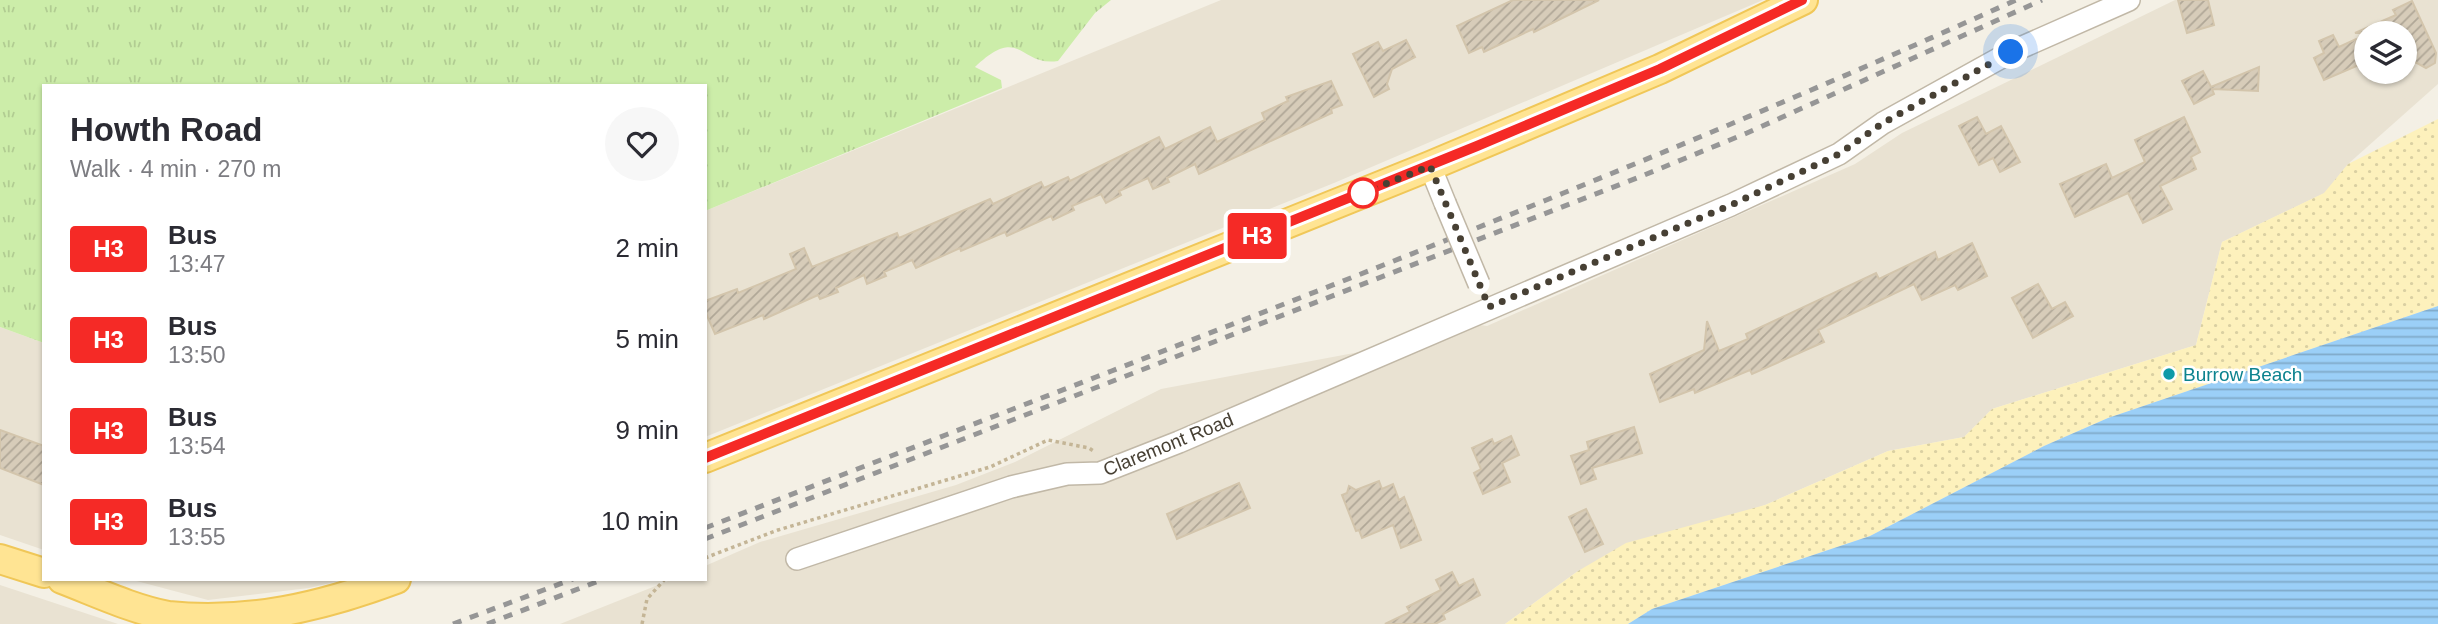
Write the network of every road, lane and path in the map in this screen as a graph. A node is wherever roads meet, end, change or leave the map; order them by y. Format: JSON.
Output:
{"nodes":[{"id":1,"x":1802,"y":0,"type":"edge"},
{"id":2,"x":2129,"y":0,"type":"edge"},
{"id":3,"x":1430,"y":166,"type":"junction"},
{"id":4,"x":1489,"y":307,"type":"junction"},
{"id":5,"x":707,"y":457,"type":"edge"},
{"id":6,"x":1117,"y":467,"type":"junction"},
{"id":7,"x":707,"y":557,"type":"edge"},
{"id":8,"x":0,"y":559,"type":"edge"},
{"id":9,"x":797,"y":559,"type":"dead end"},
{"id":10,"x":42,"y":572,"type":"edge"},
{"id":11,"x":67,"y":581,"type":"edge"},
{"id":12,"x":391,"y":581,"type":"edge"},
{"id":13,"x":663,"y":581,"type":"edge"},
{"id":14,"x":199,"y":622,"type":"edge"},
{"id":15,"x":642,"y":624,"type":"edge"}],
"edges":[{"from":1,"to":3,"type":"main road"},
{"from":2,"to":4,"type":"street","name":"Claremont Road"},
{"from":3,"to":4,"type":"street","bridge":true},
{"from":3,"to":5,"type":"main road"},
{"from":4,"to":6,"type":"street","name":"Claremont Road"},
{"from":6,"to":7,"type":"path"},
{"from":6,"to":9,"type":"street","name":"Claremont Road"},
{"from":8,"to":10,"type":"main road"},
{"from":11,"to":14,"type":"main road"},
{"from":12,"to":14,"type":"main road"},
{"from":13,"to":15,"type":"path"}]}
